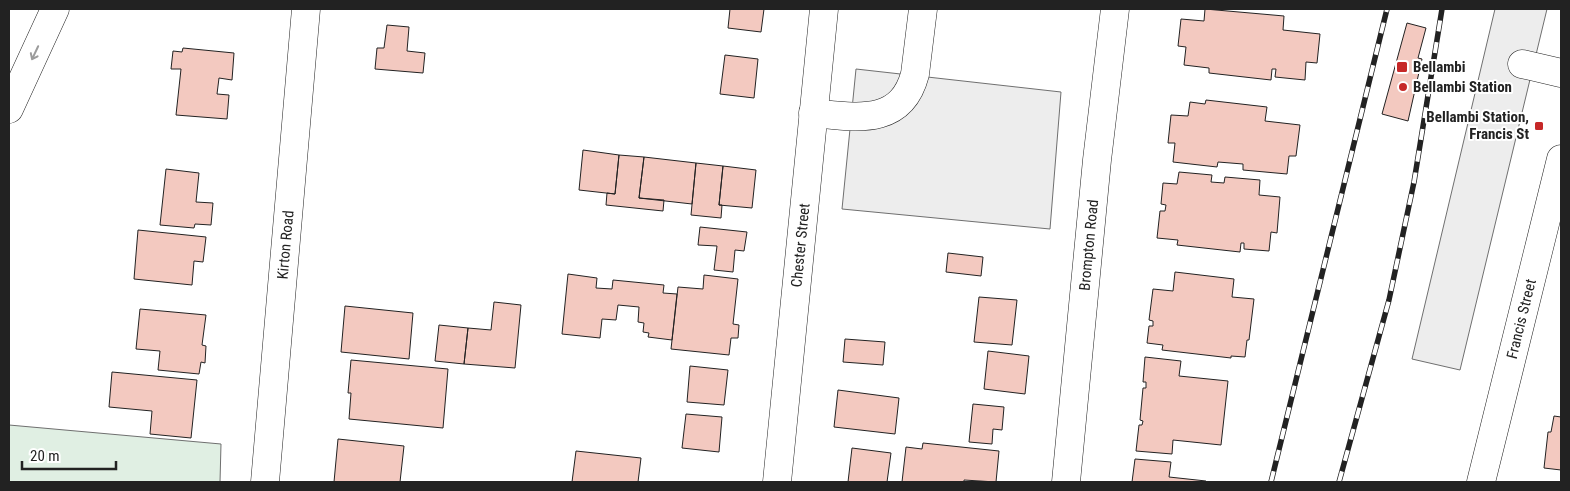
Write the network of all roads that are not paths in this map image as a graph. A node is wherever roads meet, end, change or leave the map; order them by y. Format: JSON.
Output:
{"nodes":[{"id":1,"x":55,"y":9,"type":"edge"},
{"id":2,"x":306,"y":9,"type":"edge"},
{"id":3,"x":824,"y":9,"type":"edge"},
{"id":4,"x":924,"y":9,"type":"edge"},
{"id":5,"x":1115,"y":9,"type":"edge"},
{"id":6,"x":1522,"y":64,"type":"dead end"},
{"id":7,"x":1561,"y":73,"type":"edge"},
{"id":8,"x":9,"y":109,"type":"edge"},
{"id":9,"x":813,"y":113,"type":"junction"},
{"id":10,"x":1561,"y":159,"type":"edge"},
{"id":11,"x":1482,"y":480,"type":"edge"},
{"id":12,"x":265,"y":482,"type":"edge"},
{"id":13,"x":777,"y":482,"type":"edge"},
{"id":14,"x":1066,"y":482,"type":"edge"}],
"edges":[{"from":1,"to":8,"type":"street","one_way":true},
{"from":2,"to":12,"type":"street","name":"Kirton Road"},
{"from":3,"to":9,"type":"street","name":"Chester Street"},
{"from":4,"to":9,"type":"street"},
{"from":5,"to":14,"type":"street","name":"Brompton Road"},
{"from":6,"to":7,"type":"street"},
{"from":9,"to":13,"type":"street","name":"Chester Street"},
{"from":10,"to":11,"type":"street","name":"Francis Street"}]}
